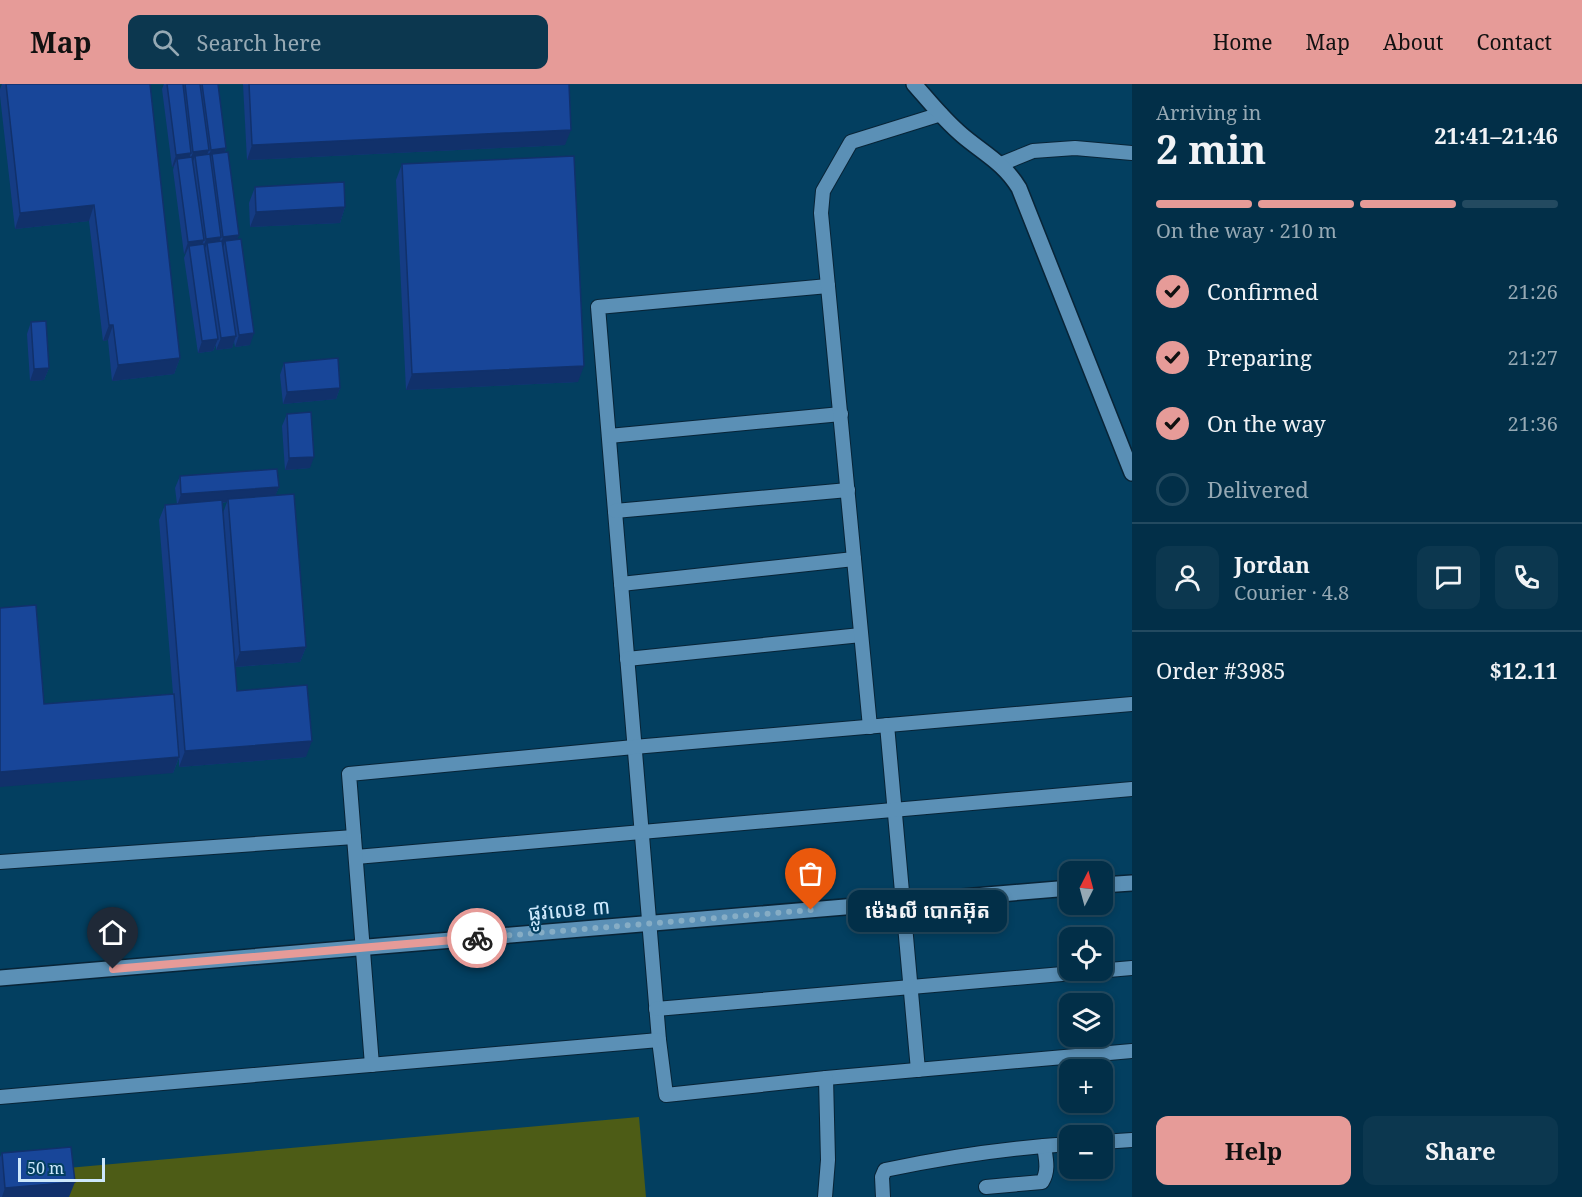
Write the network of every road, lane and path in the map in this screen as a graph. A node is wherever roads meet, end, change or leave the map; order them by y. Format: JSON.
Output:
{"nodes":[{"id":1,"x":914,"y":84,"type":"edge"},
{"id":2,"x":941,"y":114,"type":"junction"},
{"id":3,"x":1132,"y":153,"type":"edge"},
{"id":4,"x":1001,"y":164,"type":"junction"},
{"id":5,"x":828,"y":285,"type":"junction"},
{"id":6,"x":841,"y":414,"type":"junction"},
{"id":7,"x":609,"y":436,"type":"junction"},
{"id":8,"x":1132,"y":472,"type":"edge"},
{"id":9,"x":848,"y":490,"type":"junction"},
{"id":10,"x":615,"y":511,"type":"junction"},
{"id":11,"x":854,"y":559,"type":"junction"},
{"id":12,"x":621,"y":584,"type":"junction"},
{"id":13,"x":861,"y":635,"type":"junction"},
{"id":14,"x":627,"y":659,"type":"junction"},
{"id":15,"x":1132,"y":704,"type":"edge"},
{"id":16,"x":887,"y":725,"type":"junction"},
{"id":17,"x":870,"y":727,"type":"junction"},
{"id":18,"x":634,"y":747,"type":"junction"},
{"id":19,"x":1132,"y":789,"type":"edge"},
{"id":20,"x":895,"y":810,"type":"junction"},
{"id":21,"x":641,"y":832,"type":"junction"},
{"id":22,"x":354,"y":837,"type":"junction"},
{"id":23,"x":356,"y":857,"type":"junction"},
{"id":24,"x":0,"y":862,"type":"edge"},
{"id":25,"x":1132,"y":883,"type":"edge"},
{"id":26,"x":1113,"y":884,"type":"edge"},
{"id":27,"x":1059,"y":889,"type":"edge"},
{"id":28,"x":903,"y":902,"type":"junction"},
{"id":29,"x":649,"y":923,"type":"junction"},
{"id":30,"x":363,"y":948,"type":"junction"},
{"id":31,"x":1132,"y":968,"type":"edge"},
{"id":32,"x":0,"y":978,"type":"edge"},
{"id":33,"x":911,"y":987,"type":"junction"},
{"id":34,"x":656,"y":1010,"type":"junction"},
{"id":35,"x":659,"y":1041,"type":"junction"},
{"id":36,"x":1132,"y":1051,"type":"edge"},
{"id":37,"x":372,"y":1065,"type":"junction"},
{"id":38,"x":918,"y":1070,"type":"junction"},
{"id":39,"x":826,"y":1078,"type":"junction"},
{"id":40,"x":0,"y":1097,"type":"edge"},
{"id":41,"x":1132,"y":1140,"type":"edge"},
{"id":42,"x":1113,"y":1141,"type":"edge"},
{"id":43,"x":1059,"y":1145,"type":"edge"},
{"id":44,"x":1044,"y":1146,"type":"junction"},
{"id":45,"x":986,"y":1187,"type":"dead end"},
{"id":46,"x":825,"y":1197,"type":"edge"},
{"id":47,"x":883,"y":1197,"type":"edge"}],
"edges":[{"from":1,"to":2,"type":"street"},
{"from":2,"to":4,"type":"street"},
{"from":2,"to":5,"type":"street"},
{"from":3,"to":4,"type":"street"},
{"from":4,"to":8,"type":"street"},
{"from":5,"to":6,"type":"street"},
{"from":5,"to":7,"type":"street"},
{"from":6,"to":7,"type":"street"},
{"from":6,"to":9,"type":"street"},
{"from":7,"to":10,"type":"street"},
{"from":9,"to":10,"type":"street"},
{"from":9,"to":11,"type":"street"},
{"from":10,"to":12,"type":"street"},
{"from":11,"to":12,"type":"street"},
{"from":11,"to":13,"type":"street"},
{"from":12,"to":14,"type":"street"},
{"from":13,"to":14,"type":"street"},
{"from":13,"to":17,"type":"street"},
{"from":14,"to":18,"type":"street"},
{"from":15,"to":16,"type":"street"},
{"from":16,"to":17,"type":"street"},
{"from":16,"to":20,"type":"street"},
{"from":17,"to":18,"type":"street"},
{"from":18,"to":21,"type":"street"},
{"from":18,"to":22,"type":"street"},
{"from":19,"to":20,"type":"street"},
{"from":20,"to":21,"type":"street"},
{"from":20,"to":28,"type":"street"},
{"from":21,"to":23,"type":"street"},
{"from":21,"to":29,"type":"street"},
{"from":22,"to":23,"type":"street"},
{"from":22,"to":24,"type":"street"},
{"from":23,"to":30,"type":"street"},
{"from":25,"to":26,"type":"street"},
{"from":27,"to":28,"type":"street","name":"ផ្លូវលេខ ៣"},
{"from":28,"to":29,"type":"street","name":"ផ្លូវលេខ ៣"},
{"from":28,"to":33,"type":"street"},
{"from":29,"to":30,"type":"street","name":"ផ្លូវលេខ ៣"},
{"from":29,"to":34,"type":"street"},
{"from":30,"to":32,"type":"street","name":"ផ្លូវលេខ ៣"},
{"from":30,"to":37,"type":"street"},
{"from":31,"to":33,"type":"street"},
{"from":33,"to":34,"type":"street"},
{"from":33,"to":38,"type":"street"},
{"from":34,"to":35,"type":"street"},
{"from":35,"to":37,"type":"street"},
{"from":35,"to":39,"type":"street"},
{"from":36,"to":38,"type":"street"},
{"from":37,"to":40,"type":"street"},
{"from":38,"to":39,"type":"street"},
{"from":39,"to":46,"type":"street"},
{"from":41,"to":42,"type":"street"},
{"from":43,"to":44,"type":"street"},
{"from":44,"to":45,"type":"street"},
{"from":44,"to":47,"type":"street"}]}
